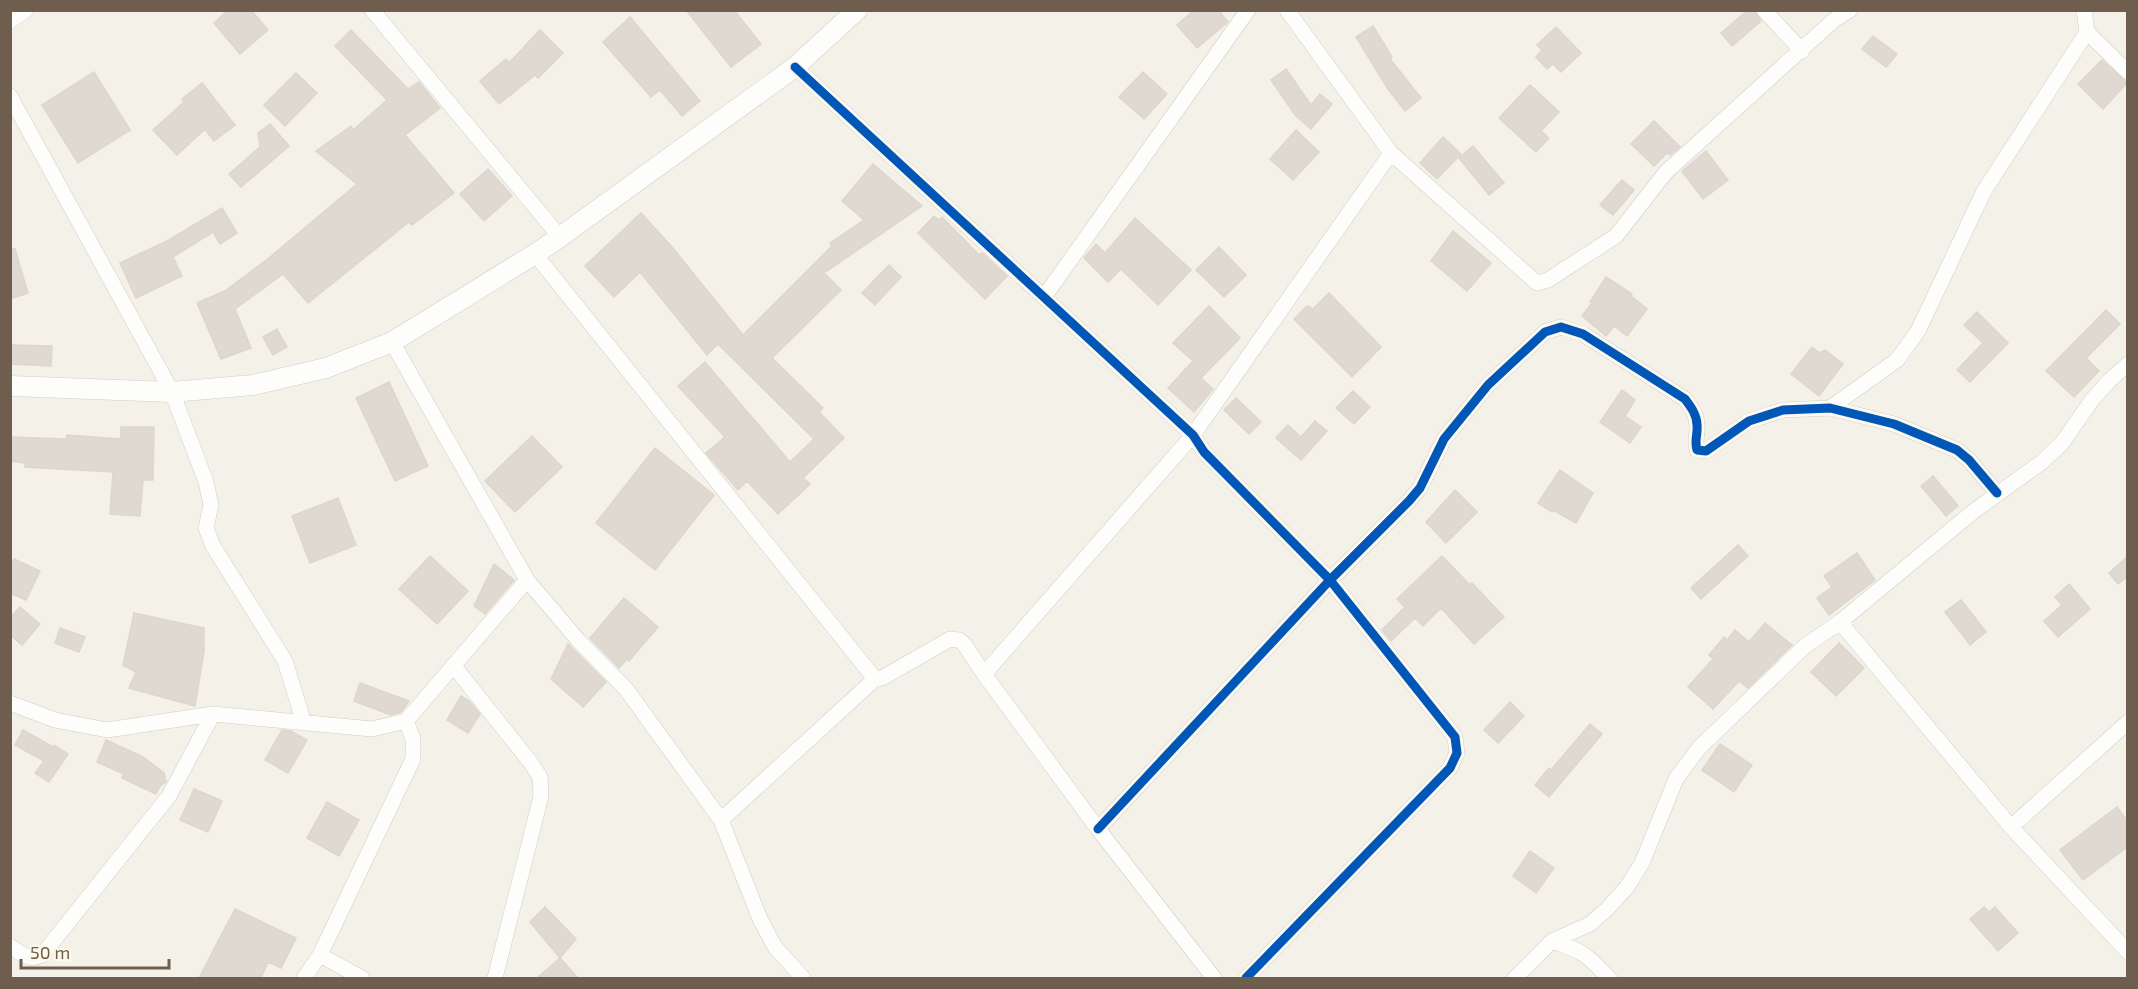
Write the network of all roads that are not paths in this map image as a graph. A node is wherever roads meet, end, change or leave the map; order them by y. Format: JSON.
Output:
{"nodes":[{"id":1,"x":26,"y":10,"type":"edge"},
{"id":2,"x":372,"y":10,"type":"edge"},
{"id":3,"x":857,"y":10,"type":"edge"},
{"id":4,"x":1248,"y":10,"type":"edge"},
{"id":5,"x":1287,"y":10,"type":"edge"},
{"id":6,"x":1764,"y":10,"type":"edge"},
{"id":7,"x":1850,"y":10,"type":"edge"},
{"id":8,"x":2084,"y":10,"type":"edge"},
{"id":9,"x":10,"y":21,"type":"edge"},
{"id":10,"x":2087,"y":32,"type":"junction"},
{"id":11,"x":1802,"y":51,"type":"junction"},
{"id":12,"x":795,"y":67,"type":"junction"},
{"id":13,"x":2127,"y":72,"type":"edge"},
{"id":14,"x":10,"y":96,"type":"edge"},
{"id":15,"x":1391,"y":153,"type":"junction"},
{"id":16,"x":560,"y":237,"type":"junction"},
{"id":17,"x":535,"y":254,"type":"junction"},
{"id":18,"x":1044,"y":297,"type":"junction"},
{"id":19,"x":392,"y":342,"type":"junction"},
{"id":20,"x":2127,"y":364,"type":"edge"},
{"id":21,"x":10,"y":386,"type":"edge"},
{"id":22,"x":172,"y":392,"type":"junction"},
{"id":23,"x":1830,"y":408,"type":"junction"},
{"id":24,"x":1193,"y":435,"type":"junction"},
{"id":25,"x":1997,"y":494,"type":"junction"},
{"id":26,"x":527,"y":580,"type":"junction"},
{"id":27,"x":1330,"y":580,"type":"junction"},
{"id":28,"x":1840,"y":622,"type":"junction"},
{"id":29,"x":453,"y":665,"type":"junction"},
{"id":30,"x":984,"y":674,"type":"junction"},
{"id":31,"x":875,"y":679,"type":"junction"},
{"id":32,"x":10,"y":703,"type":"edge"},
{"id":33,"x":213,"y":714,"type":"junction"},
{"id":34,"x":406,"y":721,"type":"junction"},
{"id":35,"x":2127,"y":722,"type":"edge"},
{"id":36,"x":304,"y":723,"type":"junction"},
{"id":37,"x":721,"y":820,"type":"junction"},
{"id":38,"x":2011,"y":827,"type":"junction"},
{"id":39,"x":1098,"y":829,"type":"junction"},
{"id":40,"x":1552,"y":941,"type":"junction"},
{"id":41,"x":10,"y":946,"type":"edge"},
{"id":42,"x":2127,"y":952,"type":"edge"},
{"id":43,"x":320,"y":955,"type":"junction"},
{"id":44,"x":796,"y":976,"type":"edge"},
{"id":45,"x":304,"y":978,"type":"edge"},
{"id":46,"x":362,"y":978,"type":"edge"},
{"id":47,"x":495,"y":978,"type":"edge"},
{"id":48,"x":1214,"y":978,"type":"edge"},
{"id":49,"x":1246,"y":978,"type":"edge"},
{"id":50,"x":1515,"y":978,"type":"edge"},
{"id":51,"x":1609,"y":978,"type":"edge"}],
"edges":[{"from":1,"to":9,"type":"street"},
{"from":2,"to":16,"type":"street"},
{"from":3,"to":12,"type":"street"},
{"from":4,"to":18,"type":"street"},
{"from":5,"to":15,"type":"street"},
{"from":6,"to":11,"type":"street"},
{"from":7,"to":11,"type":"street"},
{"from":8,"to":10,"type":"street"},
{"from":10,"to":13,"type":"street"},
{"from":10,"to":23,"type":"street"},
{"from":11,"to":15,"type":"street"},
{"from":12,"to":16,"type":"street"},
{"from":12,"to":18,"type":"street"},
{"from":14,"to":22,"type":"street"},
{"from":15,"to":24,"type":"street"},
{"from":16,"to":17,"type":"street"},
{"from":17,"to":19,"type":"street"},
{"from":17,"to":31,"type":"street"},
{"from":18,"to":24,"type":"street"},
{"from":19,"to":22,"type":"street"},
{"from":19,"to":26,"type":"street"},
{"from":20,"to":25,"type":"street"},
{"from":21,"to":22,"type":"street"},
{"from":22,"to":36,"type":"street"},
{"from":23,"to":25,"type":"street"},
{"from":23,"to":27,"type":"street"},
{"from":24,"to":27,"type":"street"},
{"from":24,"to":30,"type":"street"},
{"from":25,"to":28,"type":"street"},
{"from":26,"to":29,"type":"street"},
{"from":26,"to":37,"type":"street"},
{"from":27,"to":39,"type":"street"},
{"from":27,"to":49,"type":"street"},
{"from":28,"to":38,"type":"street"},
{"from":28,"to":40,"type":"street"},
{"from":29,"to":34,"type":"street"},
{"from":29,"to":47,"type":"street"},
{"from":30,"to":31,"type":"street"},
{"from":30,"to":39,"type":"street"},
{"from":31,"to":37,"type":"street"},
{"from":32,"to":33,"type":"street"},
{"from":33,"to":36,"type":"street"},
{"from":33,"to":41,"type":"street"},
{"from":34,"to":36,"type":"street"},
{"from":34,"to":43,"type":"street"},
{"from":35,"to":38,"type":"street"},
{"from":37,"to":44,"type":"street"},
{"from":38,"to":42,"type":"street"},
{"from":39,"to":48,"type":"street"},
{"from":40,"to":50,"type":"street"},
{"from":40,"to":51,"type":"street"},
{"from":43,"to":45,"type":"street"},
{"from":43,"to":46,"type":"street"}]}
